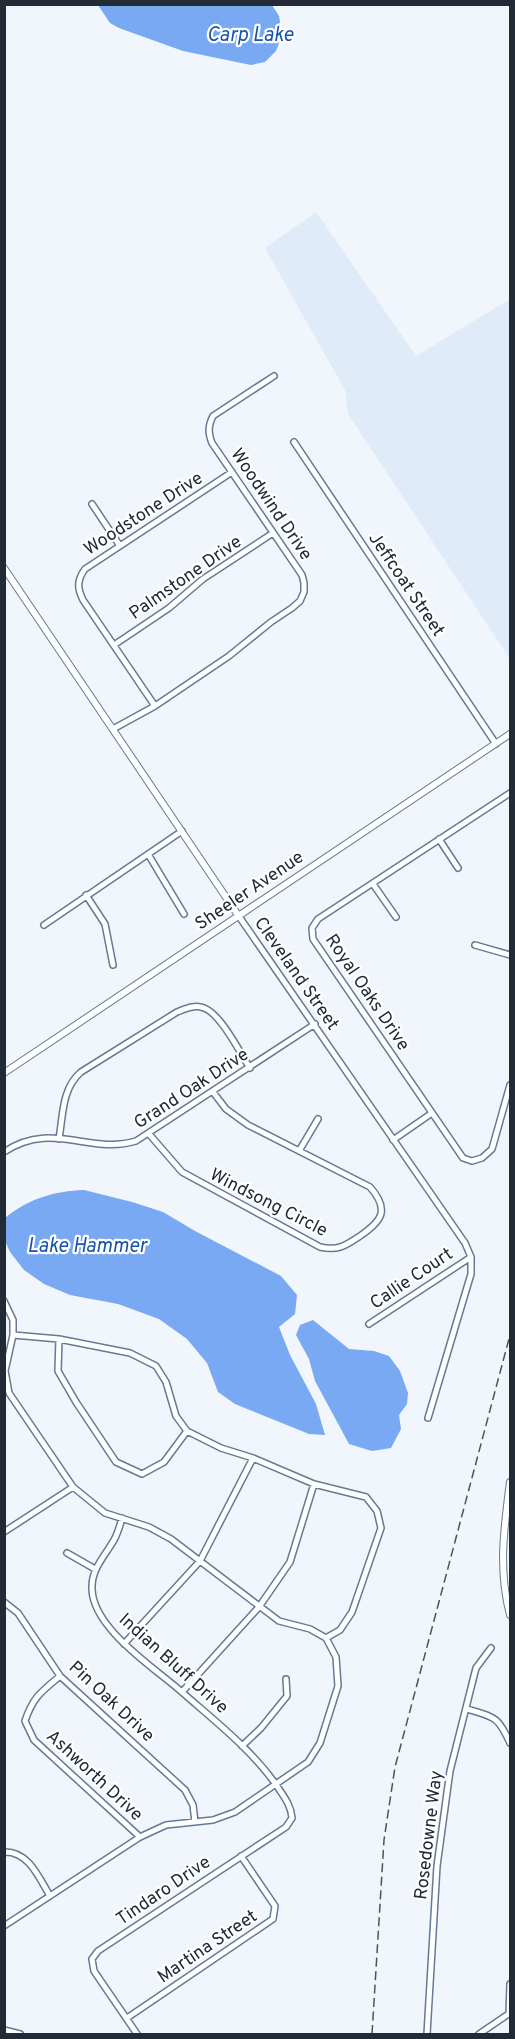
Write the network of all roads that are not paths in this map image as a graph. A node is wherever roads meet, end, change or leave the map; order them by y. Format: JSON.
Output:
{"nodes":[{"id":1,"x":274,"y":376,"type":"dead end"},
{"id":2,"x":294,"y":442,"type":"dead end"},
{"id":3,"x":232,"y":472,"type":"junction"},
{"id":4,"x":93,"y":504,"type":"dead end"},
{"id":5,"x":273,"y":533,"type":"junction"},
{"id":6,"x":120,"y":546,"type":"junction"},
{"id":7,"x":4,"y":568,"type":"edge"},
{"id":8,"x":114,"y":645,"type":"junction"},
{"id":9,"x":155,"y":706,"type":"junction"},
{"id":10,"x":113,"y":729,"type":"junction"},
{"id":11,"x":510,"y":734,"type":"edge"},
{"id":12,"x":496,"y":744,"type":"junction"},
{"id":13,"x":510,"y":793,"type":"edge"},
{"id":14,"x":182,"y":831,"type":"junction"},
{"id":15,"x":439,"y":839,"type":"junction"},
{"id":16,"x":148,"y":854,"type":"junction"},
{"id":17,"x":458,"y":868,"type":"dead end"},
{"id":18,"x":373,"y":884,"type":"junction"},
{"id":19,"x":86,"y":895,"type":"junction"},
{"id":20,"x":184,"y":914,"type":"dead end"},
{"id":21,"x":238,"y":915,"type":"junction"},
{"id":22,"x":396,"y":917,"type":"dead end"},
{"id":23,"x":44,"y":925,"type":"dead end"},
{"id":24,"x":475,"y":945,"type":"dead end"},
{"id":25,"x":510,"y":955,"type":"edge"},
{"id":26,"x":113,"y":965,"type":"dead end"},
{"id":27,"x":315,"y":1024,"type":"junction"},
{"id":28,"x":250,"y":1068,"type":"junction"},
{"id":29,"x":4,"y":1073,"type":"edge"},
{"id":30,"x":510,"y":1085,"type":"edge"},
{"id":31,"x":213,"y":1092,"type":"junction"},
{"id":32,"x":432,"y":1113,"type":"junction"},
{"id":33,"x":318,"y":1119,"type":"dead end"},
{"id":34,"x":149,"y":1134,"type":"junction"},
{"id":35,"x":59,"y":1139,"type":"junction"},
{"id":36,"x":393,"y":1140,"type":"junction"},
{"id":37,"x":299,"y":1151,"type":"junction"},
{"id":38,"x":4,"y":1152,"type":"edge"},
{"id":39,"x":471,"y":1257,"type":"junction"},
{"id":40,"x":4,"y":1301,"type":"edge"},
{"id":41,"x":369,"y":1324,"type":"dead end"},
{"id":42,"x":13,"y":1335,"type":"junction"},
{"id":43,"x":59,"y":1339,"type":"junction"},
{"id":44,"x":428,"y":1418,"type":"dead end"},
{"id":45,"x":188,"y":1431,"type":"junction"},
{"id":46,"x":254,"y":1458,"type":"junction"},
{"id":47,"x":510,"y":1482,"type":"edge"},
{"id":48,"x":314,"y":1484,"type":"junction"},
{"id":49,"x":73,"y":1487,"type":"junction"},
{"id":50,"x":122,"y":1518,"type":"junction"},
{"id":51,"x":4,"y":1532,"type":"edge"},
{"id":52,"x":67,"y":1553,"type":"dead end"},
{"id":53,"x":200,"y":1561,"type":"junction"},
{"id":54,"x":95,"y":1569,"type":"junction"},
{"id":55,"x":4,"y":1602,"type":"edge"},
{"id":56,"x":259,"y":1607,"type":"junction"},
{"id":57,"x":510,"y":1615,"type":"edge"},
{"id":58,"x":326,"y":1638,"type":"junction"},
{"id":59,"x":124,"y":1644,"type":"junction"},
{"id":60,"x":491,"y":1648,"type":"dead end"},
{"id":61,"x":60,"y":1676,"type":"junction"},
{"id":62,"x":286,"y":1679,"type":"dead end"},
{"id":63,"x":182,"y":1692,"type":"junction"},
{"id":64,"x":467,"y":1709,"type":"junction"},
{"id":65,"x":510,"y":1743,"type":"edge"},
{"id":66,"x":242,"y":1746,"type":"junction"},
{"id":67,"x":275,"y":1784,"type":"junction"},
{"id":68,"x":195,"y":1822,"type":"junction"},
{"id":69,"x":140,"y":1837,"type":"junction"},
{"id":70,"x":4,"y":1852,"type":"edge"},
{"id":71,"x":242,"y":1856,"type":"junction"},
{"id":72,"x":50,"y":1896,"type":"junction"},
{"id":73,"x":4,"y":1926,"type":"edge"},
{"id":74,"x":510,"y":1984,"type":"edge"},
{"id":75,"x":510,"y":2014,"type":"edge"},
{"id":76,"x":127,"y":2018,"type":"junction"},
{"id":77,"x":4,"y":2030,"type":"edge"},
{"id":78,"x":20,"y":2034,"type":"edge"},
{"id":79,"x":137,"y":2034,"type":"edge"},
{"id":80,"x":427,"y":2034,"type":"edge"},
{"id":81,"x":479,"y":2034,"type":"edge"}],
"edges":[{"from":1,"to":3,"type":"street","name":"Woodwind Drive"},
{"from":2,"to":12,"type":"street","name":"Jeffcoat Street"},
{"from":3,"to":5,"type":"street","name":"Woodwind Drive"},
{"from":3,"to":6,"type":"street","name":"Woodstone Drive"},
{"from":4,"to":6,"type":"street"},
{"from":5,"to":8,"type":"street","name":"Palmstone Drive"},
{"from":5,"to":9,"type":"street","name":"Woodwind Drive"},
{"from":6,"to":8,"type":"street","name":"Woodstone Drive"},
{"from":7,"to":10,"type":"street","name":"Cleveland Street"},
{"from":8,"to":9,"type":"street","name":"Woodstone Drive"},
{"from":9,"to":10,"type":"street","name":"Woodwind Drive"},
{"from":10,"to":14,"type":"street","name":"Cleveland Street"},
{"from":11,"to":12,"type":"street","name":"Sheeler Avenue"},
{"from":12,"to":21,"type":"street","name":"Sheeler Avenue"},
{"from":13,"to":15,"type":"street","name":"Royal Oaks Drive"},
{"from":14,"to":16,"type":"street"},
{"from":14,"to":21,"type":"street","name":"Cleveland Street"},
{"from":15,"to":17,"type":"street"},
{"from":15,"to":18,"type":"street","name":"Royal Oaks Drive"},
{"from":16,"to":19,"type":"street"},
{"from":16,"to":20,"type":"street"},
{"from":18,"to":22,"type":"street"},
{"from":18,"to":32,"type":"street","name":"Royal Oaks Drive"},
{"from":19,"to":23,"type":"street"},
{"from":19,"to":26,"type":"street"},
{"from":21,"to":27,"type":"street","name":"Cleveland Street"},
{"from":21,"to":29,"type":"street","name":"Sheeler Avenue"},
{"from":24,"to":25,"type":"street"},
{"from":27,"to":28,"type":"street","name":"Grand Oak Drive"},
{"from":27,"to":36,"type":"street","name":"Cleveland Street"},
{"from":28,"to":31,"type":"street","name":"Grand Oak Drive"},
{"from":28,"to":35,"type":"street"},
{"from":30,"to":32,"type":"street","name":"Royal Oaks Drive"},
{"from":31,"to":34,"type":"street","name":"Grand Oak Drive"},
{"from":31,"to":37,"type":"street","name":"Windsong Circle"},
{"from":32,"to":36,"type":"street"},
{"from":33,"to":37,"type":"street"},
{"from":34,"to":35,"type":"street","name":"Grand Oak Drive"},
{"from":34,"to":37,"type":"street","name":"Windsong Circle"},
{"from":35,"to":38,"type":"street","name":"Grand Oak Drive"},
{"from":36,"to":39,"type":"street","name":"Cleveland Street"},
{"from":39,"to":41,"type":"street","name":"Callie Court"},
{"from":39,"to":44,"type":"street"},
{"from":40,"to":42,"type":"street"},
{"from":42,"to":43,"type":"street"},
{"from":42,"to":49,"type":"street"},
{"from":43,"to":45,"type":"street"},
{"from":43,"to":45,"type":"street"},
{"from":45,"to":46,"type":"street"},
{"from":46,"to":48,"type":"street"},
{"from":46,"to":53,"type":"street"},
{"from":47,"to":57,"type":"street"},
{"from":48,"to":56,"type":"street"},
{"from":48,"to":58,"type":"street"},
{"from":49,"to":50,"type":"street"},
{"from":49,"to":51,"type":"street"},
{"from":50,"to":53,"type":"street"},
{"from":50,"to":54,"type":"street"},
{"from":52,"to":54,"type":"street"},
{"from":53,"to":56,"type":"street"},
{"from":53,"to":59,"type":"street"},
{"from":54,"to":59,"type":"street","name":"Indian Bluff Drive"},
{"from":55,"to":61,"type":"street","name":"Pin Oak Drive"},
{"from":56,"to":58,"type":"street"},
{"from":56,"to":63,"type":"street"},
{"from":58,"to":67,"type":"street"},
{"from":59,"to":63,"type":"street","name":"Indian Bluff Drive"},
{"from":60,"to":64,"type":"street","name":"Rosedowne Way"},
{"from":61,"to":68,"type":"street","name":"Pin Oak Drive"},
{"from":61,"to":69,"type":"street","name":"Ashworth Drive"},
{"from":62,"to":66,"type":"street"},
{"from":63,"to":66,"type":"street","name":"Indian Bluff Drive"},
{"from":64,"to":65,"type":"street"},
{"from":64,"to":80,"type":"street","name":"Rosedowne Way"},
{"from":66,"to":67,"type":"street","name":"Indian Bluff Drive"},
{"from":67,"to":68,"type":"street"},
{"from":67,"to":71,"type":"street","name":"Tindaro Drive"},
{"from":68,"to":69,"type":"street"},
{"from":69,"to":72,"type":"street"},
{"from":70,"to":72,"type":"street"},
{"from":71,"to":76,"type":"street","name":"Martina Street"},
{"from":71,"to":76,"type":"street","name":"Tindaro Drive"},
{"from":72,"to":73,"type":"street"},
{"from":74,"to":75,"type":"street"},
{"from":75,"to":81,"type":"street"},
{"from":76,"to":79,"type":"street","name":"Tindaro Drive"},
{"from":77,"to":78,"type":"street"}]}
